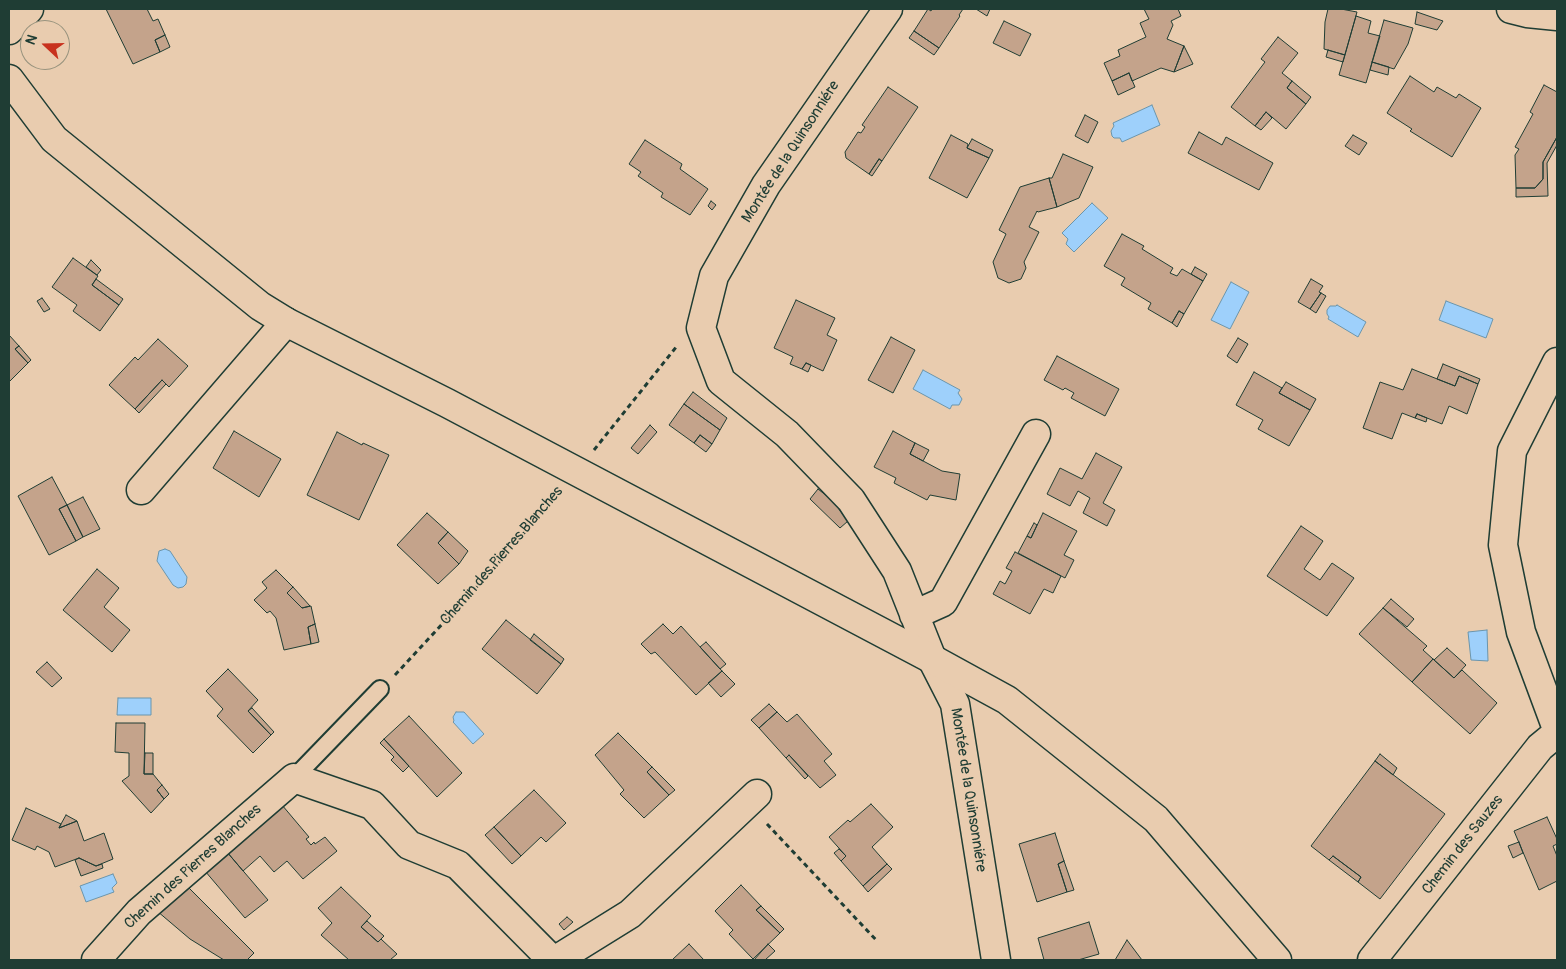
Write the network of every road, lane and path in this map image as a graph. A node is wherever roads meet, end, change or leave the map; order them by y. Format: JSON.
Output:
{"nodes":[{"id":1,"x":29,"y":9,"type":"edge"},
{"id":2,"x":888,"y":9,"type":"edge"},
{"id":3,"x":1511,"y":9,"type":"edge"},
{"id":4,"x":1557,"y":16,"type":"edge"},
{"id":5,"x":9,"y":30,"type":"edge"},
{"id":6,"x":9,"y":78,"type":"edge"},
{"id":7,"x":286,"y":322,"type":"junction"},
{"id":8,"x":701,"y":328,"type":"junction"},
{"id":9,"x":1557,"y":362,"type":"edge"},
{"id":10,"x":1036,"y":434,"type":"dead end"},
{"id":11,"x":576,"y":472,"type":"junction"},
{"id":12,"x":142,"y":490,"type":"dead end"},
{"id":13,"x":914,"y":615,"type":"junction"},
{"id":14,"x":932,"y":659,"type":"junction"},
{"id":15,"x":380,"y":689,"type":"joint"},
{"id":16,"x":1557,"y":731,"type":"edge"},
{"id":17,"x":294,"y":778,"type":"junction"},
{"id":18,"x":752,"y":798,"type":"joint"},
{"id":19,"x":878,"y":942,"type":"dead end"},
{"id":20,"x":96,"y":960,"type":"edge"},
{"id":21,"x":552,"y":960,"type":"edge"},
{"id":22,"x":556,"y":960,"type":"edge"},
{"id":23,"x":996,"y":960,"type":"edge"},
{"id":24,"x":1277,"y":960,"type":"edge"},
{"id":25,"x":1372,"y":960,"type":"edge"}],
"edges":[{"from":1,"to":5,"type":"street"},
{"from":2,"to":8,"type":"street","name":"Montée de la Quinsonniére"},
{"from":3,"to":4,"type":"street"},
{"from":6,"to":7,"type":"street"},
{"from":7,"to":11,"type":"street"},
{"from":7,"to":12,"type":"street"},
{"from":8,"to":11,"type":"path","name":"Chemin des Pierres Blanches"},
{"from":8,"to":13,"type":"street","name":"Montée de la Quinsonniére"},
{"from":9,"to":16,"type":"street"},
{"from":10,"to":13,"type":"street"},
{"from":11,"to":14,"type":"street"},
{"from":11,"to":15,"type":"path","name":"Chemin des Pierres Blanches"},
{"from":13,"to":14,"type":"street","name":"Montée de la Quinsonniére"},
{"from":14,"to":23,"type":"street","name":"Montée de la Quinsonniére"},
{"from":14,"to":24,"type":"street"},
{"from":15,"to":17,"type":"lane","name":"Chemin des Pierres Blanches"},
{"from":16,"to":25,"type":"street","name":"Chemin des Sauzes"},
{"from":17,"to":20,"type":"street","name":"Chemin des Pierres Blanches"},
{"from":17,"to":21,"type":"street"},
{"from":18,"to":19,"type":"path"},
{"from":18,"to":22,"type":"street"}]}
